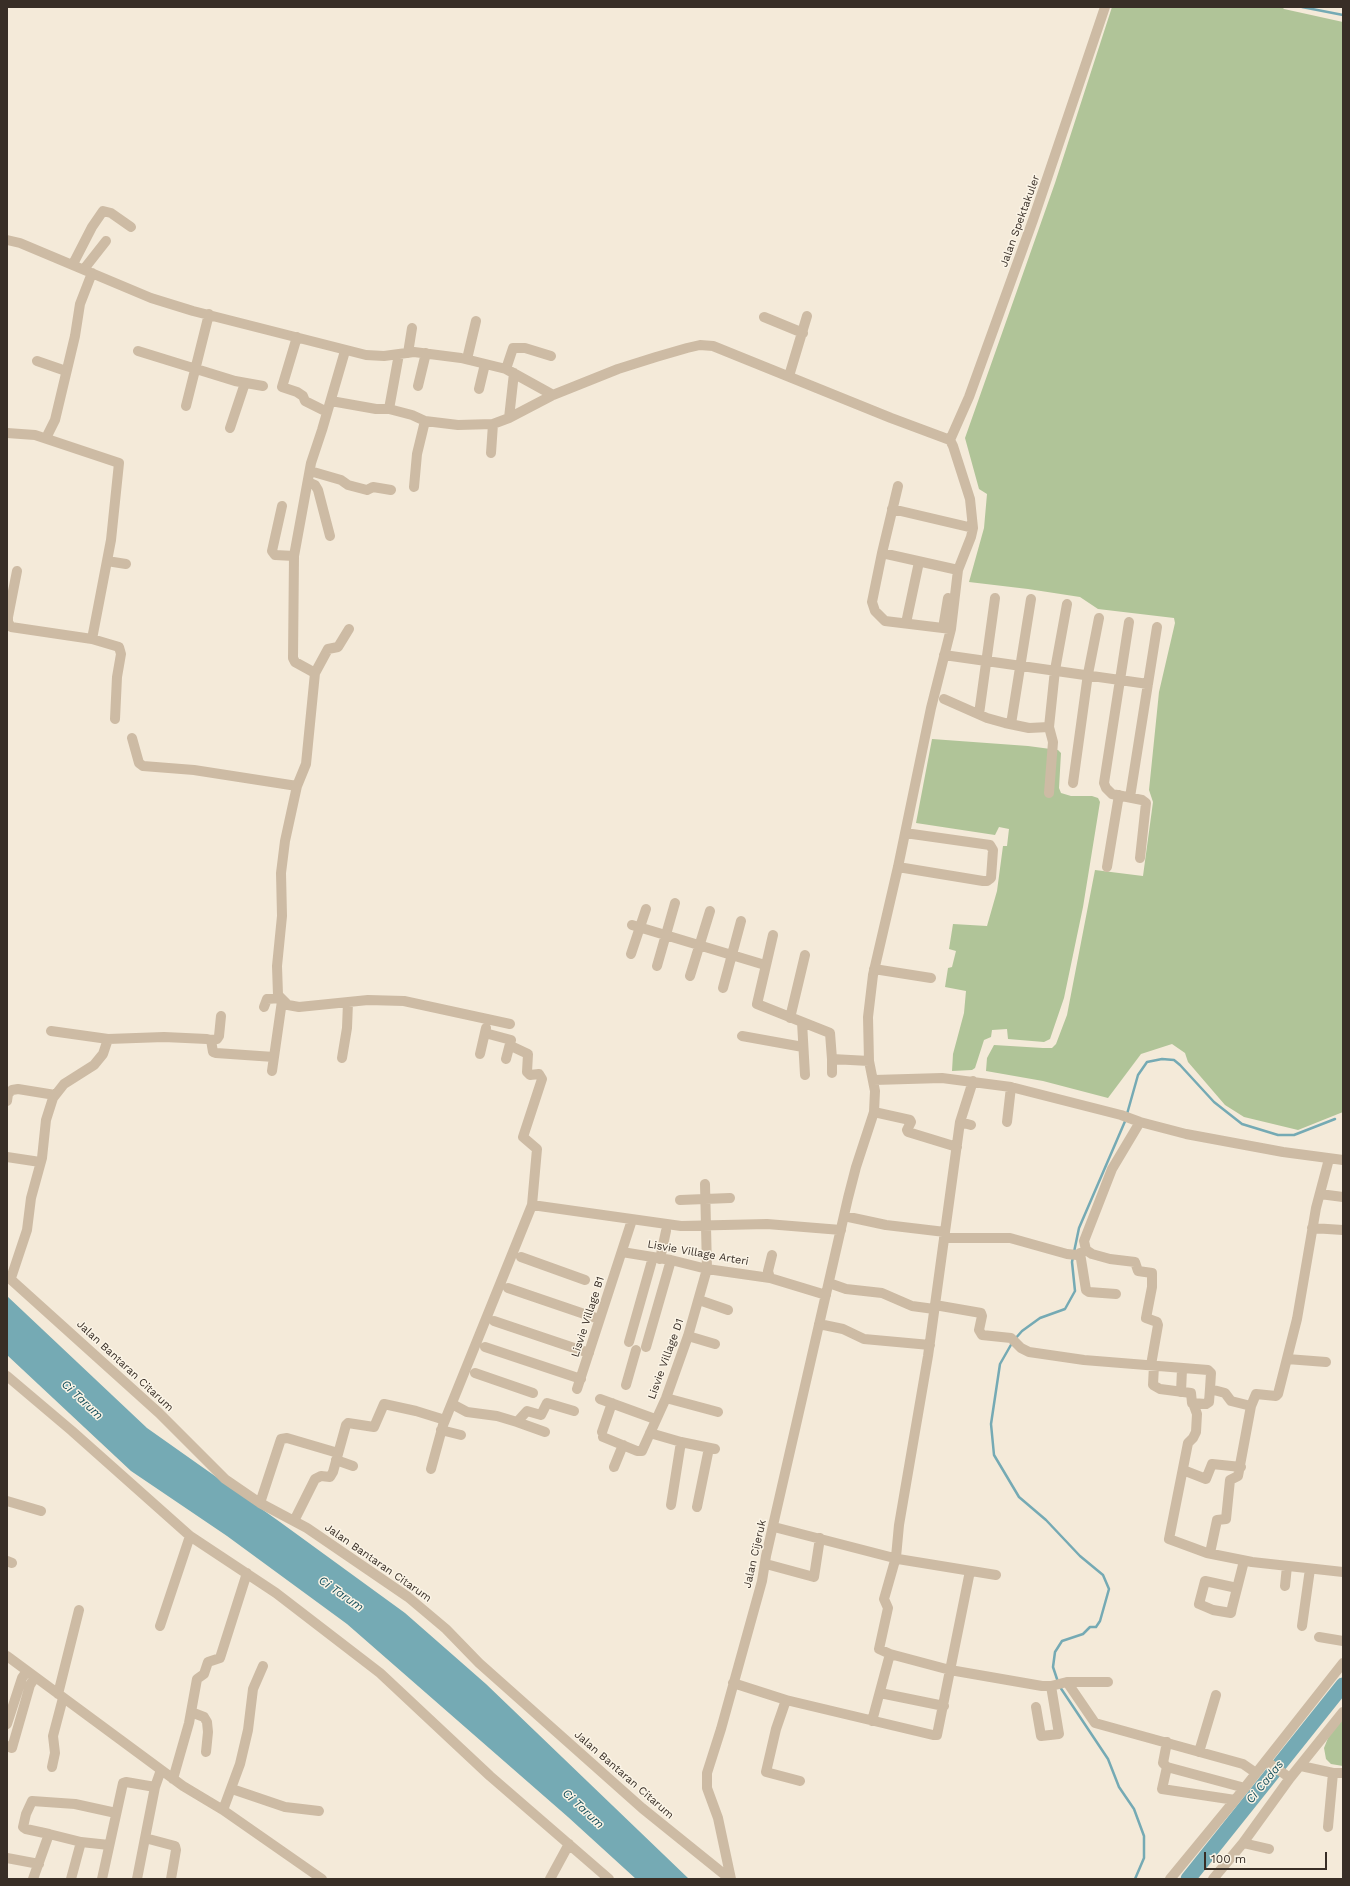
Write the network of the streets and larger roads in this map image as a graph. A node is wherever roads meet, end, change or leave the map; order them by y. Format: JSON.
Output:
{"nodes":[{"id":1,"x":1105,"y":7,"type":"edge"},
{"id":2,"x":131,"y":227,"type":"dead end"},
{"id":3,"x":7,"y":240,"type":"edge"},
{"id":4,"x":106,"y":240,"type":"dead end"},
{"id":5,"x":73,"y":264,"type":"junction"},
{"id":6,"x":88,"y":271,"type":"junction"},
{"id":7,"x":209,"y":314,"type":"junction"},
{"id":8,"x":807,"y":316,"type":"dead end"},
{"id":9,"x":764,"y":317,"type":"dead end"},
{"id":10,"x":476,"y":321,"type":"dead end"},
{"id":11,"x":412,"y":328,"type":"dead end"},
{"id":12,"x":803,"y":333,"type":"junction"},
{"id":13,"x":297,"y":337,"type":"junction"},
{"id":14,"x":138,"y":351,"type":"dead end"},
{"id":15,"x":345,"y":351,"type":"junction"},
{"id":16,"x":426,"y":353,"type":"junction"},
{"id":17,"x":404,"y":354,"type":"junction"},
{"id":18,"x":551,"y":356,"type":"dead end"},
{"id":19,"x":467,"y":359,"type":"junction"},
{"id":20,"x":37,"y":361,"type":"dead end"},
{"id":21,"x":485,"y":364,"type":"junction"},
{"id":22,"x":196,"y":368,"type":"junction"},
{"id":23,"x":66,"y":371,"type":"junction"},
{"id":24,"x":510,"y":371,"type":"junction"},
{"id":25,"x":789,"y":376,"type":"junction"},
{"id":26,"x":245,"y":383,"type":"junction"},
{"id":27,"x":263,"y":386,"type":"dead end"},
{"id":28,"x":418,"y":386,"type":"dead end"},
{"id":29,"x":479,"y":389,"type":"dead end"},
{"id":30,"x":553,"y":395,"type":"junction"},
{"id":31,"x":331,"y":400,"type":"junction"},
{"id":32,"x":186,"y":406,"type":"dead end"},
{"id":33,"x":389,"y":409,"type":"junction"},
{"id":34,"x":327,"y":412,"type":"junction"},
{"id":35,"x":510,"y":418,"type":"junction"},
{"id":36,"x":425,"y":421,"type":"junction"},
{"id":37,"x":493,"y":424,"type":"junction"},
{"id":38,"x":230,"y":428,"type":"dead end"},
{"id":39,"x":7,"y":433,"type":"edge"},
{"id":40,"x":46,"y":438,"type":"junction"},
{"id":41,"x":950,"y":440,"type":"junction"},
{"id":42,"x":491,"y":453,"type":"dead end"},
{"id":43,"x":310,"y":472,"type":"junction"},
{"id":44,"x":308,"y":482,"type":"junction"},
{"id":45,"x":898,"y":486,"type":"dead end"},
{"id":46,"x":414,"y":487,"type":"dead end"},
{"id":47,"x":391,"y":490,"type":"dead end"},
{"id":48,"x":282,"y":506,"type":"dead end"},
{"id":49,"x":892,"y":509,"type":"junction"},
{"id":50,"x":973,"y":528,"type":"junction"},
{"id":51,"x":330,"y":536,"type":"dead end"},
{"id":52,"x":882,"y":552,"type":"junction"},
{"id":53,"x":294,"y":556,"type":"junction"},
{"id":54,"x":107,"y":561,"type":"junction"},
{"id":55,"x":919,"y":562,"type":"junction"},
{"id":56,"x":126,"y":564,"type":"dead end"},
{"id":57,"x":956,"y":570,"type":"junction"},
{"id":58,"x":17,"y":571,"type":"dead end"},
{"id":59,"x":995,"y":598,"type":"dead end"},
{"id":60,"x":1031,"y":599,"type":"dead end"},
{"id":61,"x":1067,"y":604,"type":"dead end"},
{"id":62,"x":1098,"y":618,"type":"dead end"},
{"id":63,"x":1129,"y":622,"type":"dead end"},
{"id":64,"x":906,"y":623,"type":"junction"},
{"id":65,"x":1157,"y":627,"type":"dead end"},
{"id":66,"x":947,"y":628,"type":"junction"},
{"id":67,"x":349,"y":629,"type":"dead end"},
{"id":68,"x":92,"y":639,"type":"junction"},
{"id":69,"x":944,"y":655,"type":"junction"},
{"id":70,"x":985,"y":660,"type":"junction"},
{"id":71,"x":1021,"y":665,"type":"junction"},
{"id":72,"x":1055,"y":670,"type":"junction"},
{"id":73,"x":315,"y":673,"type":"junction"},
{"id":74,"x":1088,"y":674,"type":"junction"},
{"id":75,"x":1120,"y":680,"type":"junction"},
{"id":76,"x":1148,"y":684,"type":"junction"},
{"id":77,"x":944,"y":699,"type":"dead end"},
{"id":78,"x":979,"y":714,"type":"junction"},
{"id":79,"x":115,"y":719,"type":"dead end"},
{"id":80,"x":1011,"y":724,"type":"junction"},
{"id":81,"x":1049,"y":727,"type":"junction"},
{"id":82,"x":132,"y":738,"type":"dead end"},
{"id":83,"x":1073,"y":783,"type":"dead end"},
{"id":84,"x":297,"y":786,"type":"junction"},
{"id":85,"x":1049,"y":793,"type":"dead end"},
{"id":86,"x":1119,"y":795,"type":"junction"},
{"id":87,"x":1130,"y":797,"type":"junction"},
{"id":88,"x":905,"y":832,"type":"junction"},
{"id":89,"x":1140,"y":858,"type":"dead end"},
{"id":90,"x":898,"y":867,"type":"junction"},
{"id":91,"x":1107,"y":867,"type":"dead end"},
{"id":92,"x":675,"y":903,"type":"dead end"},
{"id":93,"x":646,"y":909,"type":"dead end"},
{"id":94,"x":710,"y":911,"type":"dead end"},
{"id":95,"x":741,"y":921,"type":"dead end"},
{"id":96,"x":636,"y":926,"type":"junction"},
{"id":97,"x":666,"y":934,"type":"junction"},
{"id":98,"x":774,"y":935,"type":"dead end"},
{"id":99,"x":699,"y":945,"type":"junction"},
{"id":100,"x":631,"y":954,"type":"dead end"},
{"id":101,"x":805,"y":955,"type":"dead end"},
{"id":102,"x":732,"y":956,"type":"junction"},
{"id":103,"x":765,"y":965,"type":"junction"},
{"id":104,"x":657,"y":966,"type":"dead end"},
{"id":105,"x":874,"y":969,"type":"junction"},
{"id":106,"x":690,"y":976,"type":"dead end"},
{"id":107,"x":931,"y":978,"type":"dead end"},
{"id":108,"x":723,"y":988,"type":"dead end"},
{"id":109,"x":281,"y":999,"type":"junction"},
{"id":110,"x":348,"y":1002,"type":"junction"},
{"id":111,"x":264,"y":1007,"type":"dead end"},
{"id":112,"x":222,"y":1016,"type":"dead end"},
{"id":113,"x":790,"y":1018,"type":"junction"},
{"id":114,"x":488,"y":1021,"type":"junction"},
{"id":115,"x":802,"y":1022,"type":"junction"},
{"id":116,"x":510,"y":1024,"type":"dead end"},
{"id":117,"x":51,"y":1031,"type":"dead end"},
{"id":118,"x":485,"y":1033,"type":"junction"},
{"id":119,"x":742,"y":1036,"type":"dead end"},
{"id":120,"x":108,"y":1039,"type":"junction"},
{"id":121,"x":211,"y":1040,"type":"junction"},
{"id":122,"x":511,"y":1046,"type":"junction"},
{"id":123,"x":804,"y":1047,"type":"junction"},
{"id":124,"x":480,"y":1054,"type":"dead end"},
{"id":125,"x":274,"y":1057,"type":"junction"},
{"id":126,"x":342,"y":1058,"type":"dead end"},
{"id":127,"x":506,"y":1059,"type":"dead end"},
{"id":128,"x":832,"y":1059,"type":"junction"},
{"id":129,"x":869,"y":1061,"type":"junction"},
{"id":130,"x":272,"y":1071,"type":"dead end"},
{"id":131,"x":832,"y":1073,"type":"dead end"},
{"id":132,"x":805,"y":1075,"type":"dead end"},
{"id":133,"x":874,"y":1080,"type":"junction"},
{"id":134,"x":973,"y":1081,"type":"junction"},
{"id":135,"x":1011,"y":1086,"type":"junction"},
{"id":136,"x":55,"y":1095,"type":"junction"},
{"id":137,"x":7,"y":1101,"type":"edge"},
{"id":138,"x":874,"y":1112,"type":"junction"},
{"id":139,"x":1138,"y":1121,"type":"junction"},
{"id":140,"x":960,"y":1122,"type":"junction"},
{"id":141,"x":1007,"y":1122,"type":"dead end"},
{"id":142,"x":971,"y":1125,"type":"dead end"},
{"id":143,"x":957,"y":1147,"type":"junction"},
{"id":144,"x":7,"y":1157,"type":"edge"},
{"id":145,"x":1329,"y":1159,"type":"junction"},
{"id":146,"x":1343,"y":1160,"type":"edge"},
{"id":147,"x":40,"y":1162,"type":"junction"},
{"id":148,"x":705,"y":1184,"type":"dead end"},
{"id":149,"x":1320,"y":1194,"type":"junction"},
{"id":150,"x":1343,"y":1197,"type":"edge"},
{"id":151,"x":730,"y":1198,"type":"dead end"},
{"id":152,"x":704,"y":1199,"type":"junction"},
{"id":153,"x":680,"y":1200,"type":"dead end"},
{"id":154,"x":532,"y":1205,"type":"junction"},
{"id":155,"x":844,"y":1216,"type":"junction"},
{"id":156,"x":631,"y":1223,"type":"dead end"},
{"id":157,"x":705,"y":1226,"type":"junction"},
{"id":158,"x":1312,"y":1228,"type":"junction"},
{"id":159,"x":666,"y":1230,"type":"dead end"},
{"id":160,"x":840,"y":1230,"type":"junction"},
{"id":161,"x":1343,"y":1230,"type":"edge"},
{"id":162,"x":944,"y":1235,"type":"junction"},
{"id":163,"x":622,"y":1252,"type":"junction"},
{"id":164,"x":1078,"y":1253,"type":"junction"},
{"id":165,"x":772,"y":1255,"type":"dead end"},
{"id":166,"x":521,"y":1257,"type":"dead end"},
{"id":167,"x":656,"y":1258,"type":"junction"},
{"id":168,"x":671,"y":1260,"type":"junction"},
{"id":169,"x":707,"y":1269,"type":"junction"},
{"id":170,"x":9,"y":1277,"type":"edge"},
{"id":171,"x":770,"y":1278,"type":"junction"},
{"id":172,"x":584,"y":1280,"type":"dead end"},
{"id":173,"x":829,"y":1283,"type":"junction"},
{"id":174,"x":508,"y":1288,"type":"dead end"},
{"id":175,"x":1116,"y":1294,"type":"dead end"},
{"id":176,"x":826,"y":1295,"type":"junction"},
{"id":177,"x":699,"y":1300,"type":"junction"},
{"id":178,"x":935,"y":1307,"type":"junction"},
{"id":179,"x":728,"y":1310,"type":"dead end"},
{"id":180,"x":599,"y":1320,"type":"junction"},
{"id":181,"x":494,"y":1321,"type":"dead end"},
{"id":182,"x":819,"y":1324,"type":"junction"},
{"id":183,"x":688,"y":1336,"type":"junction"},
{"id":184,"x":715,"y":1344,"type":"dead end"},
{"id":185,"x":930,"y":1345,"type":"junction"},
{"id":186,"x":485,"y":1346,"type":"dead end"},
{"id":187,"x":646,"y":1347,"type":"dead end"},
{"id":188,"x":589,"y":1353,"type":"junction"},
{"id":189,"x":1287,"y":1359,"type":"junction"},
{"id":190,"x":1326,"y":1362,"type":"dead end"},
{"id":191,"x":1153,"y":1365,"type":"junction"},
{"id":192,"x":1182,"y":1368,"type":"junction"},
{"id":193,"x":475,"y":1373,"type":"dead end"},
{"id":194,"x":7,"y":1376,"type":"edge"},
{"id":195,"x":581,"y":1379,"type":"junction"},
{"id":196,"x":626,"y":1386,"type":"dead end"},
{"id":197,"x":577,"y":1389,"type":"dead end"},
{"id":198,"x":1210,"y":1389,"type":"junction"},
{"id":199,"x":1181,"y":1392,"type":"junction"},
{"id":200,"x":533,"y":1393,"type":"dead end"},
{"id":201,"x":666,"y":1398,"type":"junction"},
{"id":202,"x":600,"y":1399,"type":"dead end"},
{"id":203,"x":612,"y":1403,"type":"junction"},
{"id":204,"x":1193,"y":1403,"type":"junction"},
{"id":205,"x":452,"y":1404,"type":"junction"},
{"id":206,"x":1250,"y":1406,"type":"junction"},
{"id":207,"x":574,"y":1411,"type":"dead end"},
{"id":208,"x":718,"y":1412,"type":"dead end"},
{"id":209,"x":541,"y":1415,"type":"junction"},
{"id":210,"x":655,"y":1419,"type":"junction"},
{"id":211,"x":518,"y":1422,"type":"junction"},
{"id":212,"x":443,"y":1425,"type":"junction"},
{"id":213,"x":535,"y":1429,"type":"junction"},
{"id":214,"x":545,"y":1432,"type":"dead end"},
{"id":215,"x":650,"y":1433,"type":"junction"},
{"id":216,"x":461,"y":1434,"type":"dead end"},
{"id":217,"x":681,"y":1442,"type":"junction"},
{"id":218,"x":622,"y":1445,"type":"junction"},
{"id":219,"x":337,"y":1457,"type":"junction"},
{"id":220,"x":353,"y":1466,"type":"dead end"},
{"id":221,"x":614,"y":1467,"type":"dead end"},
{"id":222,"x":1241,"y":1467,"type":"junction"},
{"id":223,"x":432,"y":1469,"type":"dead end"},
{"id":224,"x":1183,"y":1470,"type":"junction"},
{"id":225,"x":7,"y":1501,"type":"edge"},
{"id":226,"x":260,"y":1503,"type":"junction"},
{"id":227,"x":671,"y":1505,"type":"dead end"},
{"id":228,"x":697,"y":1507,"type":"dead end"},
{"id":229,"x":41,"y":1511,"type":"dead end"},
{"id":230,"x":294,"y":1521,"type":"junction"},
{"id":231,"x":774,"y":1527,"type":"junction"},
{"id":232,"x":190,"y":1536,"type":"junction"},
{"id":233,"x":820,"y":1538,"type":"junction"},
{"id":234,"x":1210,"y":1553,"type":"junction"},
{"id":235,"x":896,"y":1557,"type":"junction"},
{"id":236,"x":1244,"y":1561,"type":"junction"},
{"id":237,"x":766,"y":1564,"type":"junction"},
{"id":238,"x":1287,"y":1566,"type":"junction"},
{"id":239,"x":1310,"y":1569,"type":"junction"},
{"id":240,"x":970,"y":1571,"type":"junction"},
{"id":241,"x":1343,"y":1572,"type":"edge"},
{"id":242,"x":247,"y":1573,"type":"junction"},
{"id":243,"x":996,"y":1575,"type":"dead end"},
{"id":244,"x":1285,"y":1586,"type":"dead end"},
{"id":245,"x":1237,"y":1588,"type":"dead end"},
{"id":246,"x":79,"y":1610,"type":"dead end"},
{"id":247,"x":160,"y":1626,"type":"dead end"},
{"id":248,"x":1302,"y":1626,"type":"dead end"},
{"id":249,"x":1319,"y":1636,"type":"dead end"},
{"id":250,"x":1343,"y":1641,"type":"edge"},
{"id":251,"x":890,"y":1654,"type":"junction"},
{"id":252,"x":7,"y":1656,"type":"edge"},
{"id":253,"x":1343,"y":1663,"type":"edge"},
{"id":254,"x":263,"y":1666,"type":"dead end"},
{"id":255,"x":950,"y":1670,"type":"junction"},
{"id":256,"x":27,"y":1671,"type":"junction"},
{"id":257,"x":35,"y":1677,"type":"junction"},
{"id":258,"x":1066,"y":1682,"type":"junction"},
{"id":259,"x":1108,"y":1682,"type":"dead end"},
{"id":260,"x":733,"y":1683,"type":"junction"},
{"id":261,"x":1052,"y":1686,"type":"junction"},
{"id":262,"x":880,"y":1693,"type":"junction"},
{"id":263,"x":1216,"y":1694,"type":"dead end"},
{"id":264,"x":61,"y":1696,"type":"junction"},
{"id":265,"x":786,"y":1700,"type":"junction"},
{"id":266,"x":944,"y":1706,"type":"junction"},
{"id":267,"x":1036,"y":1707,"type":"dead end"},
{"id":268,"x":190,"y":1712,"type":"junction"},
{"id":269,"x":1343,"y":1712,"type":"edge"},
{"id":270,"x":872,"y":1721,"type":"junction"},
{"id":271,"x":7,"y":1724,"type":"edge"},
{"id":272,"x":1167,"y":1742,"type":"junction"},
{"id":273,"x":7,"y":1746,"type":"edge"},
{"id":274,"x":206,"y":1752,"type":"dead end"},
{"id":275,"x":1199,"y":1752,"type":"junction"},
{"id":276,"x":1268,"y":1762,"type":"junction"},
{"id":277,"x":1167,"y":1766,"type":"junction"},
{"id":278,"x":1301,"y":1766,"type":"junction"},
{"id":279,"x":52,"y":1767,"type":"dead end"},
{"id":280,"x":161,"y":1770,"type":"junction"},
{"id":281,"x":1256,"y":1773,"type":"junction"},
{"id":282,"x":1338,"y":1773,"type":"edge"},
{"id":283,"x":1289,"y":1777,"type":"junction"},
{"id":284,"x":173,"y":1779,"type":"junction"},
{"id":285,"x":800,"y":1781,"type":"dead end"},
{"id":286,"x":155,"y":1787,"type":"junction"},
{"id":287,"x":1245,"y":1788,"type":"junction"},
{"id":288,"x":232,"y":1789,"type":"junction"},
{"id":289,"x":1236,"y":1800,"type":"junction"},
{"id":290,"x":223,"y":1810,"type":"junction"},
{"id":291,"x":319,"y":1811,"type":"dead end"},
{"id":292,"x":116,"y":1813,"type":"junction"},
{"id":293,"x":1328,"y":1827,"type":"dead end"},
{"id":294,"x":49,"y":1834,"type":"junction"},
{"id":295,"x":145,"y":1838,"type":"junction"},
{"id":296,"x":81,"y":1842,"type":"junction"},
{"id":297,"x":1243,"y":1843,"type":"junction"},
{"id":298,"x":570,"y":1844,"type":"junction"},
{"id":299,"x":109,"y":1845,"type":"junction"},
{"id":300,"x":1269,"y":1849,"type":"dead end"},
{"id":301,"x":7,"y":1858,"type":"edge"},
{"id":302,"x":40,"y":1864,"type":"junction"},
{"id":303,"x":33,"y":1879,"type":"edge"},
{"id":304,"x":71,"y":1879,"type":"edge"},
{"id":305,"x":102,"y":1879,"type":"edge"},
{"id":306,"x":136,"y":1879,"type":"edge"},
{"id":307,"x":171,"y":1879,"type":"edge"},
{"id":308,"x":322,"y":1879,"type":"edge"},
{"id":309,"x":550,"y":1879,"type":"edge"},
{"id":310,"x":609,"y":1879,"type":"edge"},
{"id":311,"x":730,"y":1879,"type":"edge"},
{"id":312,"x":1170,"y":1879,"type":"edge"},
{"id":313,"x":1213,"y":1879,"type":"edge"}],
"edges":[{"from":1,"to":41,"type":"street","name":"Jalan Spektakuler"},
{"from":2,"to":5,"type":"street"},
{"from":3,"to":5,"type":"street"},
{"from":4,"to":6,"type":"street"},
{"from":5,"to":6,"type":"street"},
{"from":6,"to":7,"type":"street"},
{"from":6,"to":23,"type":"street"},
{"from":7,"to":13,"type":"street"},
{"from":7,"to":22,"type":"street"},
{"from":8,"to":12,"type":"street"},
{"from":9,"to":12,"type":"street"},
{"from":10,"to":19,"type":"street"},
{"from":11,"to":17,"type":"street"},
{"from":12,"to":25,"type":"street"},
{"from":13,"to":15,"type":"street"},
{"from":13,"to":34,"type":"street"},
{"from":14,"to":22,"type":"street"},
{"from":15,"to":17,"type":"street"},
{"from":15,"to":31,"type":"street"},
{"from":16,"to":17,"type":"street"},
{"from":16,"to":19,"type":"street"},
{"from":16,"to":28,"type":"street"},
{"from":17,"to":33,"type":"street"},
{"from":18,"to":24,"type":"street"},
{"from":19,"to":21,"type":"street"},
{"from":20,"to":23,"type":"street"},
{"from":21,"to":24,"type":"street"},
{"from":21,"to":29,"type":"street"},
{"from":22,"to":26,"type":"street"},
{"from":22,"to":32,"type":"street"},
{"from":23,"to":40,"type":"street"},
{"from":24,"to":30,"type":"street"},
{"from":24,"to":35,"type":"street"},
{"from":25,"to":30,"type":"street"},
{"from":25,"to":41,"type":"street"},
{"from":26,"to":27,"type":"street"},
{"from":26,"to":38,"type":"street"},
{"from":30,"to":35,"type":"street"},
{"from":31,"to":33,"type":"street"},
{"from":31,"to":34,"type":"street"},
{"from":33,"to":36,"type":"street"},
{"from":34,"to":43,"type":"street"},
{"from":35,"to":37,"type":"street"},
{"from":36,"to":37,"type":"street"},
{"from":36,"to":46,"type":"street"},
{"from":37,"to":42,"type":"street"},
{"from":39,"to":40,"type":"street"},
{"from":40,"to":54,"type":"street"},
{"from":41,"to":50,"type":"street"},
{"from":43,"to":44,"type":"street"},
{"from":43,"to":47,"type":"street"},
{"from":44,"to":51,"type":"street"},
{"from":44,"to":53,"type":"street"},
{"from":45,"to":49,"type":"street"},
{"from":48,"to":53,"type":"street"},
{"from":49,"to":50,"type":"street"},
{"from":49,"to":52,"type":"street"},
{"from":50,"to":57,"type":"street","name":"Jalan Cijeruk"},
{"from":52,"to":55,"type":"street"},
{"from":52,"to":64,"type":"street"},
{"from":53,"to":73,"type":"street"},
{"from":54,"to":56,"type":"street"},
{"from":54,"to":68,"type":"street"},
{"from":55,"to":57,"type":"street"},
{"from":55,"to":64,"type":"street"},
{"from":57,"to":66,"type":"street","name":"Jalan Cijeruk"},
{"from":58,"to":68,"type":"street"},
{"from":59,"to":70,"type":"street"},
{"from":60,"to":71,"type":"street"},
{"from":61,"to":72,"type":"street"},
{"from":62,"to":74,"type":"street"},
{"from":63,"to":75,"type":"street"},
{"from":64,"to":66,"type":"street"},
{"from":65,"to":76,"type":"street"},
{"from":66,"to":69,"type":"street","name":"Jalan Cijeruk"},
{"from":67,"to":73,"type":"street"},
{"from":68,"to":79,"type":"street"},
{"from":69,"to":70,"type":"street"},
{"from":69,"to":88,"type":"street","name":"Jalan Cijeruk"},
{"from":70,"to":71,"type":"street"},
{"from":70,"to":78,"type":"street"},
{"from":71,"to":72,"type":"street"},
{"from":71,"to":80,"type":"street"},
{"from":72,"to":74,"type":"street"},
{"from":72,"to":81,"type":"street"},
{"from":73,"to":84,"type":"street"},
{"from":74,"to":75,"type":"street"},
{"from":74,"to":83,"type":"street"},
{"from":75,"to":76,"type":"street"},
{"from":75,"to":86,"type":"street"},
{"from":76,"to":87,"type":"street"},
{"from":77,"to":78,"type":"street"},
{"from":78,"to":80,"type":"street"},
{"from":80,"to":81,"type":"street"},
{"from":81,"to":85,"type":"street"},
{"from":82,"to":84,"type":"street"},
{"from":84,"to":109,"type":"street"},
{"from":86,"to":87,"type":"street"},
{"from":86,"to":91,"type":"street"},
{"from":87,"to":89,"type":"street"},
{"from":88,"to":90,"type":"street","name":"Jalan Cijeruk"},
{"from":88,"to":90,"type":"street"},
{"from":90,"to":105,"type":"street","name":"Jalan Cijeruk"},
{"from":92,"to":97,"type":"street"},
{"from":93,"to":96,"type":"street"},
{"from":94,"to":99,"type":"street"},
{"from":95,"to":102,"type":"street"},
{"from":96,"to":97,"type":"street"},
{"from":96,"to":100,"type":"street"},
{"from":97,"to":99,"type":"street"},
{"from":97,"to":104,"type":"street"},
{"from":98,"to":103,"type":"street"},
{"from":99,"to":102,"type":"street"},
{"from":99,"to":106,"type":"street"},
{"from":101,"to":113,"type":"street"},
{"from":102,"to":103,"type":"street"},
{"from":102,"to":108,"type":"street"},
{"from":103,"to":113,"type":"street"},
{"from":105,"to":107,"type":"street"},
{"from":105,"to":129,"type":"street","name":"Jalan Cijeruk"},
{"from":109,"to":110,"type":"street"},
{"from":109,"to":111,"type":"street"},
{"from":109,"to":125,"type":"street"},
{"from":110,"to":114,"type":"street"},
{"from":110,"to":126,"type":"street"},
{"from":112,"to":121,"type":"street"},
{"from":113,"to":115,"type":"street"},
{"from":114,"to":116,"type":"street"},
{"from":114,"to":118,"type":"street"},
{"from":115,"to":123,"type":"street"},
{"from":115,"to":128,"type":"street"},
{"from":117,"to":120,"type":"street"},
{"from":118,"to":122,"type":"street"},
{"from":118,"to":124,"type":"street"},
{"from":119,"to":123,"type":"street"},
{"from":120,"to":121,"type":"street"},
{"from":120,"to":136,"type":"street"},
{"from":121,"to":125,"type":"street"},
{"from":122,"to":127,"type":"street"},
{"from":122,"to":154,"type":"street"},
{"from":123,"to":132,"type":"street"},
{"from":125,"to":130,"type":"street"},
{"from":128,"to":129,"type":"street"},
{"from":128,"to":131,"type":"street"},
{"from":129,"to":133,"type":"street","name":"Jalan Cijeruk"},
{"from":133,"to":134,"type":"street"},
{"from":133,"to":138,"type":"street","name":"Jalan Cijeruk"},
{"from":134,"to":135,"type":"street"},
{"from":134,"to":140,"type":"street"},
{"from":135,"to":139,"type":"street"},
{"from":135,"to":141,"type":"street"},
{"from":136,"to":137,"type":"street"},
{"from":136,"to":147,"type":"street"},
{"from":138,"to":143,"type":"street"},
{"from":138,"to":155,"type":"street","name":"Jalan Cijeruk"},
{"from":139,"to":145,"type":"street"},
{"from":139,"to":164,"type":"street"},
{"from":140,"to":142,"type":"street"},
{"from":140,"to":143,"type":"street"},
{"from":143,"to":162,"type":"street"},
{"from":144,"to":147,"type":"street"},
{"from":145,"to":146,"type":"street"},
{"from":145,"to":149,"type":"street"},
{"from":147,"to":170,"type":"street"},
{"from":148,"to":152,"type":"street","name":"Lisvie Village D1"},
{"from":149,"to":150,"type":"street"},
{"from":149,"to":158,"type":"street"},
{"from":151,"to":152,"type":"street"},
{"from":152,"to":153,"type":"street"},
{"from":152,"to":157,"type":"street","name":"Lisvie Village D1"},
{"from":154,"to":157,"type":"street"},
{"from":154,"to":205,"type":"street"},
{"from":155,"to":160,"type":"street","name":"Jalan Cijeruk"},
{"from":155,"to":162,"type":"street"},
{"from":156,"to":163,"type":"street","name":"Lisvie Village B1"},
{"from":157,"to":160,"type":"street"},
{"from":157,"to":169,"type":"street","name":"Lisvie Village D1"},
{"from":158,"to":161,"type":"street"},
{"from":158,"to":189,"type":"street"},
{"from":159,"to":167,"type":"street"},
{"from":160,"to":173,"type":"street","name":"Jalan Cijeruk"},
{"from":162,"to":164,"type":"street"},
{"from":162,"to":178,"type":"street"},
{"from":163,"to":167,"type":"street","name":"Lisvie Village Arteri"},
{"from":163,"to":180,"type":"street","name":"Lisvie Village B1"},
{"from":164,"to":175,"type":"street"},
{"from":164,"to":191,"type":"street"},
{"from":165,"to":171,"type":"street"},
{"from":166,"to":172,"type":"street"},
{"from":167,"to":168,"type":"street","name":"Lisvie Village Arteri"},
{"from":167,"to":196,"type":"street"},
{"from":168,"to":169,"type":"street","name":"Lisvie Village Arteri"},
{"from":168,"to":187,"type":"street"},
{"from":169,"to":171,"type":"street","name":"Lisvie Village Arteri"},
{"from":169,"to":177,"type":"street","name":"Lisvie Village D1"},
{"from":170,"to":226,"type":"street","name":"Jalan Bantaran Citarum"},
{"from":171,"to":176,"type":"street","name":"Lisvie Village Arteri"},
{"from":173,"to":176,"type":"street","name":"Jalan Cijeruk"},
{"from":173,"to":178,"type":"street"},
{"from":174,"to":180,"type":"street"},
{"from":176,"to":182,"type":"street","name":"Jalan Cijeruk"},
{"from":177,"to":179,"type":"street"},
{"from":177,"to":183,"type":"street","name":"Lisvie Village D1"},
{"from":178,"to":185,"type":"street"},
{"from":178,"to":191,"type":"street"},
{"from":180,"to":188,"type":"street","name":"Lisvie Village B1"},
{"from":181,"to":188,"type":"street"},
{"from":182,"to":185,"type":"street"},
{"from":182,"to":231,"type":"street","name":"Jalan Cijeruk"},
{"from":183,"to":184,"type":"street"},
{"from":183,"to":201,"type":"street","name":"Lisvie Village D1"},
{"from":185,"to":235,"type":"street"},
{"from":186,"to":195,"type":"street"},
{"from":188,"to":195,"type":"street","name":"Lisvie Village B1"},
{"from":189,"to":190,"type":"street"},
{"from":189,"to":206,"type":"street"},
{"from":191,"to":192,"type":"street"},
{"from":191,"to":199,"type":"street"},
{"from":192,"to":198,"type":"street"},
{"from":192,"to":199,"type":"street"},
{"from":193,"to":200,"type":"street"},
{"from":194,"to":232,"type":"street"},
{"from":195,"to":197,"type":"street","name":"Lisvie Village B1"},
{"from":198,"to":204,"type":"street"},
{"from":198,"to":206,"type":"street"},
{"from":199,"to":204,"type":"street"},
{"from":201,"to":208,"type":"street"},
{"from":201,"to":210,"type":"street","name":"Lisvie Village D1"},
{"from":202,"to":203,"type":"street"},
{"from":203,"to":210,"type":"street"},
{"from":203,"to":218,"type":"street"},
{"from":204,"to":224,"type":"street"},
{"from":205,"to":211,"type":"street"},
{"from":205,"to":212,"type":"street"},
{"from":206,"to":222,"type":"street"},
{"from":207,"to":209,"type":"street"},
{"from":209,"to":211,"type":"street"},
{"from":209,"to":213,"type":"street"},
{"from":210,"to":215,"type":"street","name":"Lisvie Village D1"},
{"from":211,"to":213,"type":"street"},
{"from":212,"to":216,"type":"street"},
{"from":212,"to":219,"type":"street"},
{"from":212,"to":223,"type":"street"},
{"from":213,"to":214,"type":"street"},
{"from":215,"to":217,"type":"street"},
{"from":215,"to":218,"type":"street","name":"Lisvie Village D1"},
{"from":217,"to":227,"type":"street"},
{"from":217,"to":228,"type":"street"},
{"from":218,"to":221,"type":"street"},
{"from":219,"to":220,"type":"street"},
{"from":219,"to":226,"type":"street"},
{"from":219,"to":230,"type":"street"},
{"from":222,"to":224,"type":"street"},
{"from":222,"to":234,"type":"street"},
{"from":224,"to":234,"type":"street"},
{"from":225,"to":229,"type":"street"},
{"from":226,"to":230,"type":"street","name":"Jalan Bantaran Citarum"},
{"from":230,"to":311,"type":"street","name":"Jalan Bantaran Citarum"},
{"from":231,"to":233,"type":"street"},
{"from":231,"to":237,"type":"street","name":"Jalan Cijeruk"},
{"from":232,"to":242,"type":"street"},
{"from":232,"to":247,"type":"street"},
{"from":233,"to":235,"type":"street"},
{"from":233,"to":237,"type":"street"},
{"from":234,"to":236,"type":"street"},
{"from":235,"to":240,"type":"street"},
{"from":235,"to":251,"type":"street"},
{"from":236,"to":238,"type":"street"},
{"from":236,"to":245,"type":"street"},
{"from":237,"to":260,"type":"street","name":"Jalan Cijeruk"},
{"from":238,"to":239,"type":"street"},
{"from":238,"to":244,"type":"street"},
{"from":239,"to":241,"type":"street"},
{"from":239,"to":248,"type":"street"},
{"from":240,"to":243,"type":"street"},
{"from":240,"to":255,"type":"street"},
{"from":242,"to":268,"type":"street"},
{"from":242,"to":298,"type":"street"},
{"from":246,"to":264,"type":"street"},
{"from":249,"to":250,"type":"street"},
{"from":251,"to":255,"type":"street"},
{"from":251,"to":262,"type":"street"},
{"from":252,"to":256,"type":"street"},
{"from":253,"to":276,"type":"street"},
{"from":254,"to":288,"type":"street"},
{"from":255,"to":261,"type":"street"},
{"from":255,"to":266,"type":"street"},
{"from":256,"to":257,"type":"street"},
{"from":256,"to":271,"type":"street"},
{"from":257,"to":264,"type":"street"},
{"from":257,"to":273,"type":"street"},
{"from":258,"to":259,"type":"street"},
{"from":258,"to":261,"type":"street"},
{"from":258,"to":272,"type":"street"},
{"from":260,"to":265,"type":"street"},
{"from":260,"to":311,"type":"street","name":"Jalan Cijeruk"},
{"from":261,"to":267,"type":"street"},
{"from":262,"to":266,"type":"street"},
{"from":262,"to":270,"type":"street"},
{"from":263,"to":275,"type":"street"},
{"from":264,"to":279,"type":"street"},
{"from":264,"to":280,"type":"street"},
{"from":265,"to":270,"type":"street"},
{"from":265,"to":285,"type":"street"},
{"from":266,"to":270,"type":"street"},
{"from":268,"to":274,"type":"street"},
{"from":268,"to":284,"type":"street"},
{"from":269,"to":278,"type":"street"},
{"from":272,"to":275,"type":"street"},
{"from":272,"to":277,"type":"street"},
{"from":275,"to":281,"type":"street"},
{"from":276,"to":281,"type":"street"},
{"from":276,"to":283,"type":"street"},
{"from":277,"to":287,"type":"street"},
{"from":277,"to":289,"type":"street"},
{"from":278,"to":282,"type":"street"},
{"from":278,"to":283,"type":"street"},
{"from":280,"to":284,"type":"street"},
{"from":280,"to":286,"type":"street"},
{"from":281,"to":287,"type":"street"},
{"from":282,"to":293,"type":"street"},
{"from":283,"to":297,"type":"street"},
{"from":284,"to":290,"type":"street"},
{"from":286,"to":292,"type":"street"},
{"from":286,"to":295,"type":"street"},
{"from":287,"to":289,"type":"street"},
{"from":288,"to":290,"type":"street"},
{"from":288,"to":291,"type":"street"},
{"from":289,"to":312,"type":"street"},
{"from":290,"to":308,"type":"street"},
{"from":292,"to":294,"type":"street"},
{"from":292,"to":299,"type":"street"},
{"from":294,"to":296,"type":"street"},
{"from":294,"to":302,"type":"street"},
{"from":295,"to":306,"type":"street"},
{"from":295,"to":307,"type":"street"},
{"from":296,"to":299,"type":"street"},
{"from":296,"to":304,"type":"street"},
{"from":297,"to":300,"type":"street"},
{"from":297,"to":313,"type":"street"},
{"from":298,"to":309,"type":"street"},
{"from":298,"to":310,"type":"street"},
{"from":299,"to":305,"type":"street"},
{"from":301,"to":302,"type":"street"},
{"from":302,"to":303,"type":"street"}]}
